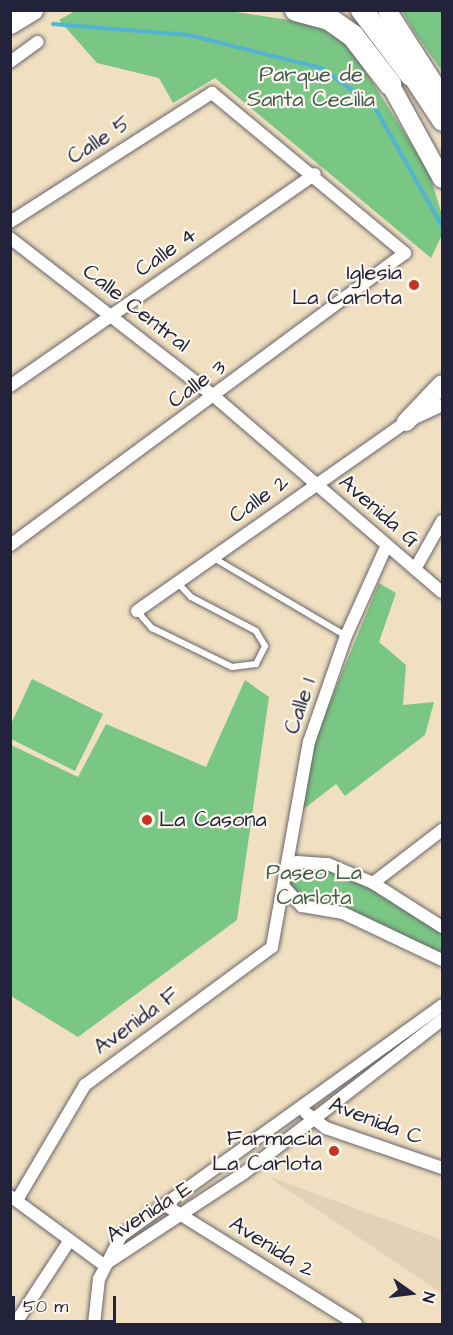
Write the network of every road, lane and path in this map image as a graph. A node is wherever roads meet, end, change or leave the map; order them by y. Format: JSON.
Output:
{"nodes":[{"id":1,"x":32,"y":10,"type":"edge"},
{"id":2,"x":296,"y":10,"type":"edge"},
{"id":3,"x":346,"y":10,"type":"edge"},
{"id":4,"x":362,"y":10,"type":"edge"},
{"id":5,"x":376,"y":10,"type":"edge"},
{"id":6,"x":387,"y":10,"type":"edge"},
{"id":7,"x":10,"y":24,"type":"edge"},
{"id":8,"x":38,"y":42,"type":"dead end"},
{"id":9,"x":10,"y":62,"type":"edge"},
{"id":10,"x":400,"y":79,"type":"junction"},
{"id":11,"x":442,"y":96,"type":"edge"},
{"id":12,"x":442,"y":122,"type":"edge"},
{"id":13,"x":315,"y":174,"type":"junction"},
{"id":14,"x":442,"y":179,"type":"edge"},
{"id":15,"x":10,"y":222,"type":"edge"},
{"id":16,"x":10,"y":238,"type":"edge"},
{"id":17,"x":111,"y":316,"type":"junction"},
{"id":18,"x":442,"y":384,"type":"edge"},
{"id":19,"x":10,"y":386,"type":"edge"},
{"id":20,"x":215,"y":397,"type":"junction"},
{"id":21,"x":442,"y":405,"type":"edge"},
{"id":22,"x":406,"y":422,"type":"junction"},
{"id":23,"x":316,"y":484,"type":"junction"},
{"id":24,"x":442,"y":521,"type":"edge"},
{"id":25,"x":10,"y":545,"type":"edge"},
{"id":26,"x":386,"y":547,"type":"junction"},
{"id":27,"x":212,"y":556,"type":"junction"},
{"id":28,"x":415,"y":569,"type":"junction"},
{"id":29,"x":177,"y":582,"type":"junction"},
{"id":30,"x":442,"y":592,"type":"edge"},
{"id":31,"x":137,"y":611,"type":"joint"},
{"id":32,"x":346,"y":636,"type":"junction"},
{"id":33,"x":442,"y":830,"type":"edge"},
{"id":34,"x":373,"y":883,"type":"junction"},
{"id":35,"x":285,"y":888,"type":"junction"},
{"id":36,"x":442,"y":927,"type":"edge"},
{"id":37,"x":442,"y":960,"type":"edge"},
{"id":38,"x":442,"y":1005,"type":"edge"},
{"id":39,"x":442,"y":1020,"type":"edge"},
{"id":40,"x":300,"y":1105,"type":"junction"},
{"id":41,"x":310,"y":1118,"type":"junction"},
{"id":42,"x":442,"y":1168,"type":"edge"},
{"id":43,"x":14,"y":1198,"type":"edge"},
{"id":44,"x":165,"y":1205,"type":"junction"},
{"id":45,"x":183,"y":1216,"type":"junction"},
{"id":46,"x":70,"y":1240,"type":"junction"},
{"id":47,"x":104,"y":1265,"type":"junction"},
{"id":48,"x":15,"y":1324,"type":"edge"},
{"id":49,"x":94,"y":1324,"type":"edge"},
{"id":50,"x":356,"y":1324,"type":"edge"}],
"edges":[{"from":1,"to":7,"type":"highway"},
{"from":2,"to":10,"type":"highway"},
{"from":3,"to":10,"type":"highway"},
{"from":4,"to":10,"type":"highway"},
{"from":5,"to":10,"type":"main road"},
{"from":6,"to":11,"type":"main road"},
{"from":8,"to":9,"type":"street"},
{"from":10,"to":12,"type":"main road"},
{"from":10,"to":14,"type":"main road"},
{"from":13,"to":15,"type":"street","name":"Calle 5"},
{"from":13,"to":17,"type":"street","name":"Calle 4"},
{"from":13,"to":20,"type":"street","name":"Calle 3"},
{"from":16,"to":17,"type":"street","name":"Calle Central"},
{"from":17,"to":19,"type":"street","name":"Calle 4"},
{"from":17,"to":20,"type":"street","name":"Calle Central"},
{"from":18,"to":22,"type":"main road"},
{"from":20,"to":23,"type":"street","name":"Calle Central"},
{"from":20,"to":25,"type":"street","name":"Calle 3"},
{"from":21,"to":22,"type":"street","name":"Calle 2"},
{"from":22,"to":23,"type":"street","name":"Calle 2"},
{"from":23,"to":26,"type":"street","name":"Avenida G"},
{"from":23,"to":27,"type":"street","name":"Calle 2"},
{"from":24,"to":28,"type":"street"},
{"from":26,"to":28,"type":"street","name":"Avenida G"},
{"from":26,"to":32,"type":"street","name":"Calle 1"},
{"from":27,"to":29,"type":"street","name":"Calle 2"},
{"from":27,"to":32,"type":"lane"},
{"from":28,"to":30,"type":"street","name":"Avenida G"},
{"from":29,"to":31,"type":"street","name":"Calle 2"},
{"from":29,"to":31,"type":"lane"},
{"from":32,"to":35,"type":"street","name":"Calle 1"},
{"from":33,"to":34,"type":"street"},
{"from":34,"to":35,"type":"street"},
{"from":34,"to":36,"type":"street"},
{"from":35,"to":37,"type":"street"},
{"from":35,"to":43,"type":"street","name":"Avenida F"},
{"from":38,"to":40,"type":"street","name":"Avenida E"},
{"from":39,"to":41,"type":"street","name":"Avenida E"},
{"from":40,"to":41,"type":"street","name":"Avenida C"},
{"from":40,"to":44,"type":"street","name":"Avenida E"},
{"from":41,"to":42,"type":"street","name":"Avenida C"},
{"from":41,"to":45,"type":"street","name":"Avenida E"},
{"from":43,"to":46,"type":"street"},
{"from":44,"to":45,"type":"street","name":"Avenida 2"},
{"from":44,"to":47,"type":"street","name":"Avenida E"},
{"from":45,"to":47,"type":"street","name":"Avenida E"},
{"from":45,"to":50,"type":"street","name":"Avenida 2"},
{"from":46,"to":47,"type":"street"},
{"from":46,"to":48,"type":"street"},
{"from":47,"to":49,"type":"street"}]}
